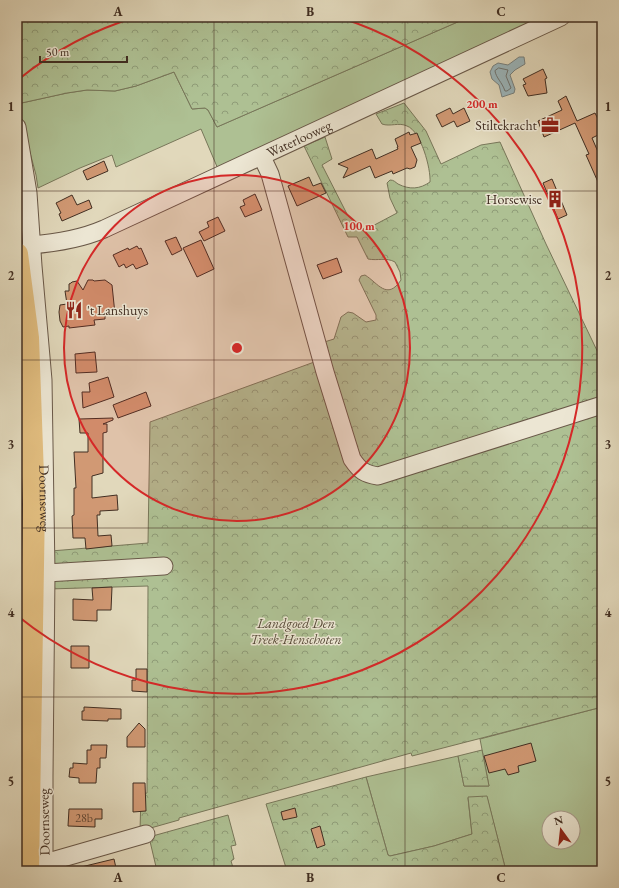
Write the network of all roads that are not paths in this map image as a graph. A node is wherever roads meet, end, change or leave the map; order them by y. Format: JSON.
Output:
{"nodes":[{"id":1,"x":562,"y":17,"type":"edge"},
{"id":2,"x":17,"y":127,"type":"edge"},
{"id":3,"x":262,"y":157,"type":"junction"},
{"id":4,"x":24,"y":249,"type":"edge"},
{"id":5,"x":602,"y":405,"type":"edge"},
{"id":6,"x":164,"y":566,"type":"dead end"},
{"id":7,"x":46,"y":573,"type":"junction"},
{"id":8,"x":146,"y":834,"type":"dead end"},
{"id":9,"x":39,"y":868,"type":"edge"}],
"edges":[{"from":1,"to":3,"type":"street","name":"Waterlooweg"},
{"from":2,"to":4,"type":"street","name":"Doornseweg"},
{"from":3,"to":4,"type":"street","name":"Waterlooweg"},
{"from":3,"to":5,"type":"street"},
{"from":4,"to":7,"type":"street","name":"Doornseweg"},
{"from":4,"to":9,"type":"main road","name":"Doornseweg"},
{"from":6,"to":7,"type":"street"},
{"from":7,"to":9,"type":"street","name":"Doornseweg"},
{"from":8,"to":9,"type":"street"}]}
